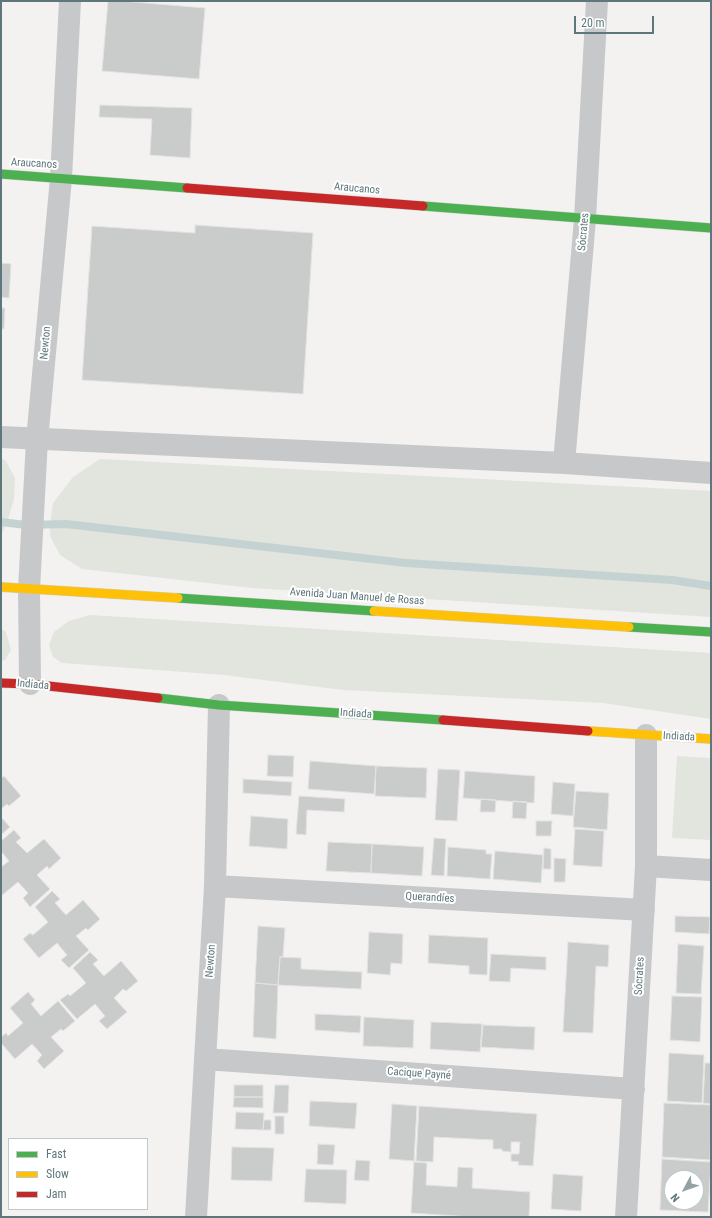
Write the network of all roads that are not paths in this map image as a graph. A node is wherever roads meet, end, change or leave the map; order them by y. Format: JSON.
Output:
{"nodes":[{"id":1,"x":70,"y":1,"type":"edge"},
{"id":2,"x":597,"y":1,"type":"edge"},
{"id":3,"x":1,"y":174,"type":"edge"},
{"id":4,"x":61,"y":178,"type":"junction"},
{"id":5,"x":585,"y":219,"type":"junction"},
{"id":6,"x":711,"y":228,"type":"edge"},
{"id":7,"x":1,"y":437,"type":"edge"},
{"id":8,"x":37,"y":440,"type":"junction"},
{"id":9,"x":564,"y":463,"type":"junction"},
{"id":10,"x":711,"y":473,"type":"edge"},
{"id":11,"x":1,"y":587,"type":"edge"},
{"id":12,"x":28,"y":589,"type":"junction"},
{"id":13,"x":711,"y":632,"type":"edge"},
{"id":14,"x":1,"y":683,"type":"edge"},
{"id":15,"x":30,"y":684,"type":"junction"},
{"id":16,"x":219,"y":705,"type":"junction"},
{"id":17,"x":646,"y":735,"type":"junction"},
{"id":18,"x":711,"y":738,"type":"edge"},
{"id":19,"x":646,"y":866,"type":"junction"},
{"id":20,"x":711,"y":870,"type":"edge"},
{"id":21,"x":215,"y":886,"type":"junction"},
{"id":22,"x":644,"y":910,"type":"junction"},
{"id":23,"x":204,"y":1058,"type":"junction"},
{"id":24,"x":634,"y":1089,"type":"junction"},
{"id":25,"x":196,"y":1217,"type":"edge"},
{"id":26,"x":626,"y":1217,"type":"edge"}],
"edges":[{"from":1,"to":4,"type":"street","name":"Newton"},
{"from":2,"to":5,"type":"street","name":"Sócrates"},
{"from":3,"to":4,"type":"street","name":"Araucanos"},
{"from":4,"to":5,"type":"street","name":"Araucanos"},
{"from":4,"to":8,"type":"street","name":"Newton"},
{"from":5,"to":6,"type":"street","name":"Araucanos"},
{"from":5,"to":9,"type":"street","name":"Sócrates"},
{"from":7,"to":8,"type":"street"},
{"from":8,"to":9,"type":"street"},
{"from":8,"to":12,"type":"street","name":"Newton"},
{"from":9,"to":10,"type":"street"},
{"from":11,"to":12,"type":"street","name":"Avenida Juan Manuel de Rosas"},
{"from":12,"to":13,"type":"street","name":"Avenida Juan Manuel de Rosas"},
{"from":12,"to":15,"type":"street","name":"Newton"},
{"from":14,"to":15,"type":"street","name":"Indiada"},
{"from":15,"to":16,"type":"street","name":"Indiada"},
{"from":16,"to":17,"type":"street","name":"Indiada"},
{"from":16,"to":21,"type":"street","name":"Newton"},
{"from":17,"to":18,"type":"street","name":"Indiada"},
{"from":17,"to":19,"type":"street","name":"Sócrates"},
{"from":19,"to":20,"type":"street"},
{"from":19,"to":22,"type":"street","name":"Sócrates"},
{"from":21,"to":22,"type":"street","name":"Querandíes"},
{"from":21,"to":23,"type":"street","name":"Newton"},
{"from":22,"to":24,"type":"street","name":"Sócrates"},
{"from":23,"to":24,"type":"street","name":"Cacique Payné"},
{"from":23,"to":25,"type":"street","name":"Newton"},
{"from":24,"to":26,"type":"street","name":"Sócrates"}]}
